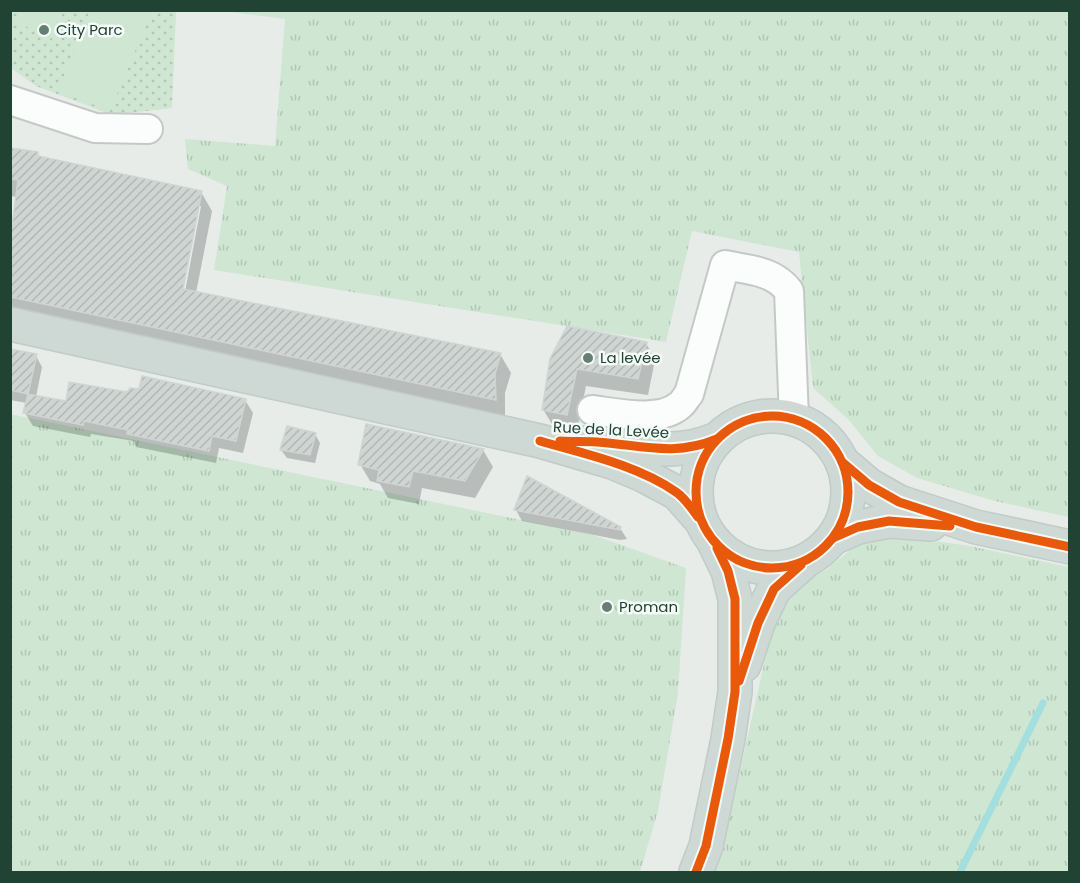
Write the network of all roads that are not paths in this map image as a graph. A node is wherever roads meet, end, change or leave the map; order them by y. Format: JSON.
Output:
{"nodes":[{"id":1,"x":10,"y":100,"type":"edge"},
{"id":2,"x":148,"y":129,"type":"dead end"},
{"id":3,"x":10,"y":324,"type":"edge"},
{"id":4,"x":592,"y":410,"type":"dead end"},
{"id":5,"x":794,"y":420,"type":"junction"},
{"id":6,"x":717,"y":439,"type":"junction"},
{"id":7,"x":540,"y":441,"type":"junction"},
{"id":8,"x":842,"y":462,"type":"junction"},
{"id":9,"x":976,"y":527,"type":"junction"},
{"id":10,"x":707,"y":530,"type":"junction"},
{"id":11,"x":833,"y":537,"type":"junction"},
{"id":12,"x":1070,"y":547,"type":"edge"},
{"id":13,"x":806,"y":560,"type":"junction"},
{"id":14,"x":735,"y":692,"type":"junction"},
{"id":15,"x":696,"y":873,"type":"edge"}],
"edges":[{"from":1,"to":2,"type":"street"},
{"from":3,"to":7,"type":"main road"},
{"from":4,"to":5,"type":"street"},
{"from":5,"to":6,"type":"main road"},
{"from":5,"to":8,"type":"main road"},
{"from":6,"to":7,"type":"main road","name":"Rue de la Levée"},
{"from":6,"to":10,"type":"main road"},
{"from":7,"to":10,"type":"main road","name":"Rue de la Levée"},
{"from":8,"to":9,"type":"main road"},
{"from":8,"to":11,"type":"main road"},
{"from":9,"to":11,"type":"main road"},
{"from":9,"to":12,"type":"main road"},
{"from":10,"to":13,"type":"main road"},
{"from":10,"to":14,"type":"main road"},
{"from":11,"to":13,"type":"main road"},
{"from":13,"to":14,"type":"main road"},
{"from":14,"to":15,"type":"main road"}]}
